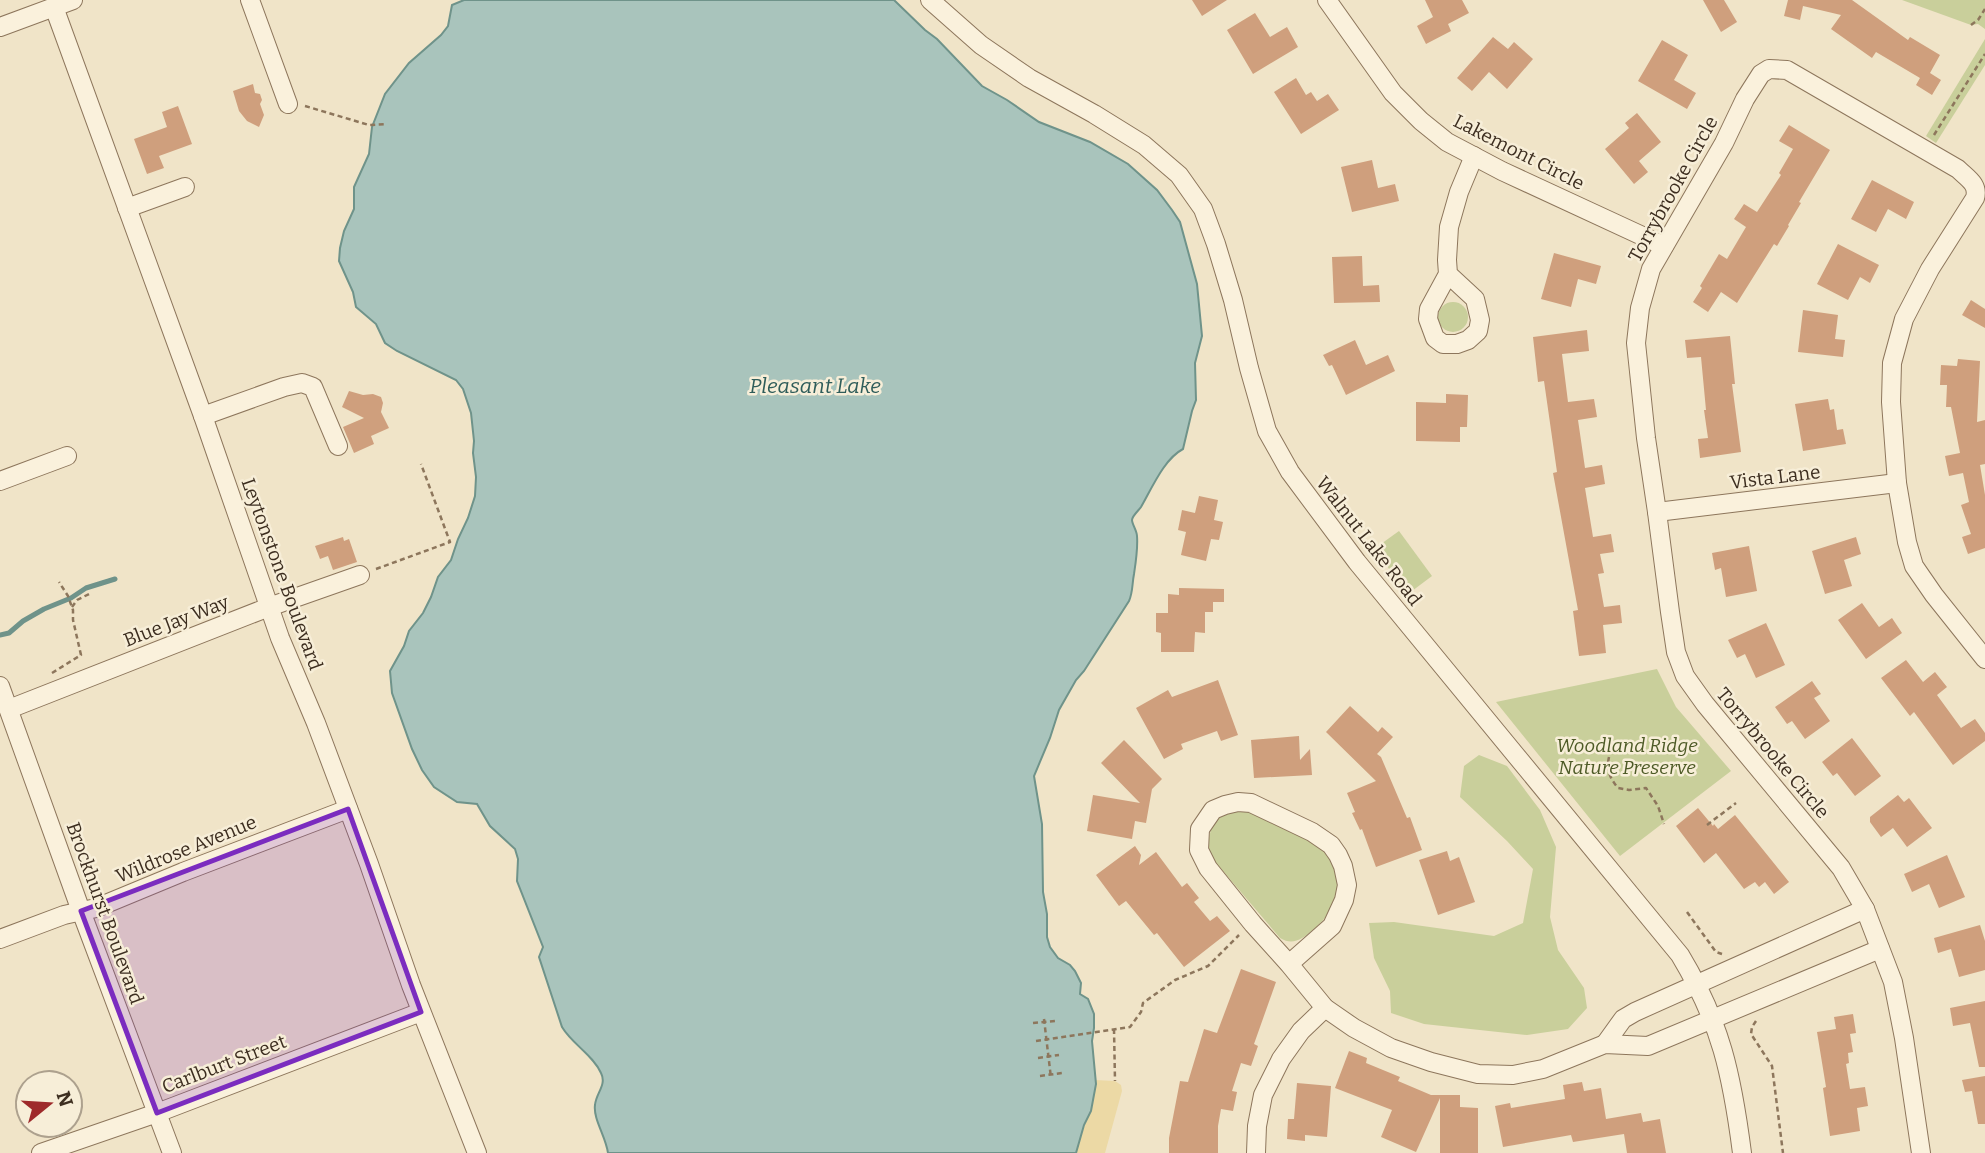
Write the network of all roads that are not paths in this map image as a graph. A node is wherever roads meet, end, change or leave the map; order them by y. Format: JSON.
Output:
{"nodes":[{"id":1,"x":73,"y":0,"type":"edge"},
{"id":2,"x":250,"y":0,"type":"edge"},
{"id":3,"x":930,"y":0,"type":"edge"},
{"id":4,"x":1327,"y":0,"type":"edge"},
{"id":5,"x":54,"y":7,"type":"junction"},
{"id":6,"x":0,"y":27,"type":"edge"},
{"id":7,"x":293,"y":104,"type":"road end"},
{"id":8,"x":1474,"y":156,"type":"junction"},
{"id":9,"x":185,"y":187,"type":"dead end"},
{"id":10,"x":127,"y":208,"type":"junction"},
{"id":11,"x":1664,"y":246,"type":"junction"},
{"id":12,"x":1448,"y":274,"type":"dead end"},
{"id":13,"x":203,"y":416,"type":"junction"},
{"id":14,"x":338,"y":446,"type":"dead end"},
{"id":15,"x":67,"y":456,"type":"dead end"},
{"id":16,"x":0,"y":481,"type":"edge"},
{"id":17,"x":1897,"y":483,"type":"junction"},
{"id":18,"x":1657,"y":512,"type":"junction"},
{"id":19,"x":360,"y":575,"type":"road end"},
{"id":20,"x":269,"y":607,"type":"junction"},
{"id":21,"x":1985,"y":659,"type":"edge"},
{"id":22,"x":0,"y":686,"type":"edge"},
{"id":23,"x":9,"y":709,"type":"junction"},
{"id":24,"x":348,"y":809,"type":"junction"},
{"id":25,"x":1865,"y":909,"type":"junction"},
{"id":26,"x":81,"y":911,"type":"junction"},
{"id":27,"x":0,"y":939,"type":"edge"},
{"id":28,"x":1880,"y":949,"type":"junction"},
{"id":29,"x":1289,"y":964,"type":"junction"},
{"id":30,"x":1698,"y":985,"type":"junction"},
{"id":31,"x":1325,"y":1008,"type":"junction"},
{"id":32,"x":421,"y":1012,"type":"junction"},
{"id":33,"x":1713,"y":1018,"type":"junction"},
{"id":34,"x":1605,"y":1044,"type":"junction"},
{"id":35,"x":157,"y":1113,"type":"junction"},
{"id":36,"x":41,"y":1153,"type":"edge"},
{"id":37,"x":172,"y":1153,"type":"edge"},
{"id":38,"x":477,"y":1153,"type":"edge"},
{"id":39,"x":1256,"y":1153,"type":"edge"},
{"id":40,"x":1742,"y":1153,"type":"edge"},
{"id":41,"x":1921,"y":1153,"type":"edge"}],
"edges":[{"from":1,"to":5,"type":"street"},
{"from":2,"to":7,"type":"street"},
{"from":3,"to":30,"type":"street","name":"Walnut Lake Road"},
{"from":4,"to":8,"type":"street","name":"Lakemont Circle"},
{"from":5,"to":6,"type":"street"},
{"from":5,"to":10,"type":"street","name":"Leytonstone Boulevard"},
{"from":8,"to":11,"type":"street","name":"Lakemont Circle"},
{"from":8,"to":12,"type":"street"},
{"from":9,"to":10,"type":"street"},
{"from":10,"to":13,"type":"street","name":"Leytonstone Boulevard"},
{"from":11,"to":17,"type":"street","name":"Torrybrooke Circle"},
{"from":11,"to":18,"type":"street","name":"Torrybrooke Circle"},
{"from":13,"to":14,"type":"street"},
{"from":13,"to":20,"type":"street","name":"Leytonstone Boulevard"},
{"from":15,"to":16,"type":"street"},
{"from":17,"to":18,"type":"street","name":"Vista Lane"},
{"from":17,"to":21,"type":"street","name":"Torrybrooke Circle"},
{"from":18,"to":25,"type":"street","name":"Torrybrooke Circle"},
{"from":19,"to":20,"type":"street","name":"Blue Jay Way"},
{"from":20,"to":23,"type":"street","name":"Blue Jay Way"},
{"from":20,"to":24,"type":"street","name":"Leytonstone Boulevard"},
{"from":22,"to":23,"type":"street","name":"Brockhurst Boulevard"},
{"from":23,"to":26,"type":"street","name":"Brockhurst Boulevard"},
{"from":24,"to":26,"type":"street","name":"Wildrose Avenue"},
{"from":24,"to":32,"type":"street","name":"Leytonstone Boulevard"},
{"from":25,"to":28,"type":"street","name":"Torrybrooke Circle"},
{"from":25,"to":30,"type":"street"},
{"from":26,"to":27,"type":"street","name":"Wildrose Avenue"},
{"from":26,"to":35,"type":"street","name":"Brockhurst Boulevard"},
{"from":28,"to":33,"type":"street"},
{"from":28,"to":41,"type":"street","name":"Torrybrooke Circle"},
{"from":29,"to":29,"type":"street"},
{"from":29,"to":31,"type":"street"},
{"from":30,"to":33,"type":"street","name":"Walnut Lake Road"},
{"from":30,"to":34,"type":"street"},
{"from":31,"to":34,"type":"street"},
{"from":31,"to":39,"type":"street"},
{"from":32,"to":35,"type":"street","name":"Carlburt Street"},
{"from":32,"to":38,"type":"street","name":"Leytonstone Boulevard"},
{"from":33,"to":34,"type":"street"},
{"from":33,"to":40,"type":"street","name":"Walnut Lake Road"},
{"from":35,"to":36,"type":"street","name":"Carlburt Street"},
{"from":35,"to":37,"type":"street","name":"Brockhurst Boulevard"}]}
